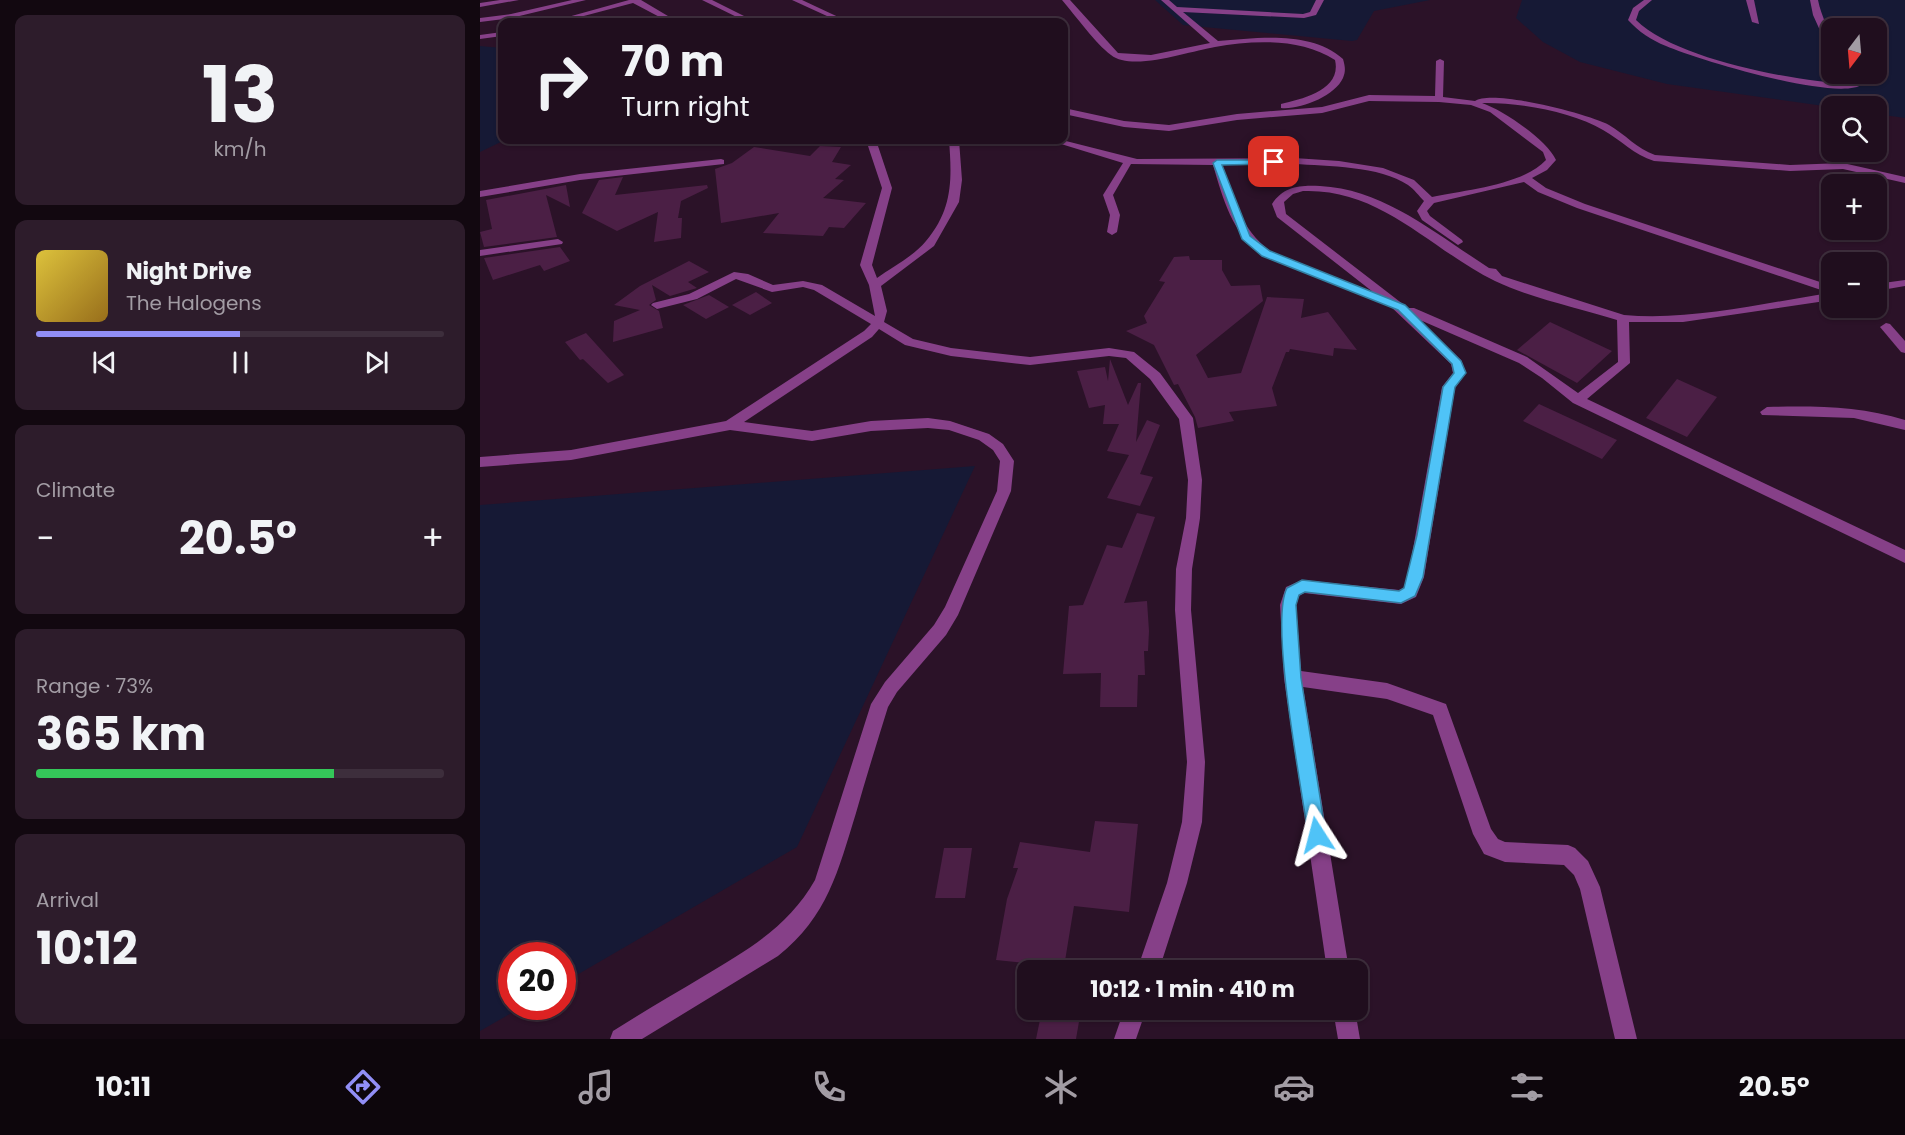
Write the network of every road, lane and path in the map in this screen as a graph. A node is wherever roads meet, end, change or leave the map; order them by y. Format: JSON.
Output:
{"nodes":[{"id":1,"x":515,"y":0,"type":"edge"},
{"id":2,"x":544,"y":0,"type":"edge"},
{"id":3,"x":582,"y":0,"type":"edge"},
{"id":4,"x":706,"y":0,"type":"edge"},
{"id":5,"x":796,"y":0,"type":"edge"},
{"id":6,"x":1066,"y":0,"type":"edge"},
{"id":7,"x":1165,"y":0,"type":"edge"},
{"id":8,"x":1320,"y":0,"type":"edge"},
{"id":9,"x":1648,"y":0,"type":"edge"},
{"id":10,"x":1750,"y":0,"type":"edge"},
{"id":11,"x":1814,"y":0,"type":"edge"},
{"id":12,"x":635,"y":1,"type":"edge"},
{"id":13,"x":480,"y":5,"type":"edge"},
{"id":14,"x":1176,"y":9,"type":"junction"},
{"id":15,"x":480,"y":11,"type":"edge"},
{"id":16,"x":581,"y":16,"type":"junction"},
{"id":17,"x":572,"y":18,"type":"edge"},
{"id":18,"x":584,"y":18,"type":"edge"},
{"id":19,"x":667,"y":18,"type":"edge"},
{"id":20,"x":744,"y":18,"type":"edge"},
{"id":21,"x":836,"y":18,"type":"edge"},
{"id":22,"x":480,"y":20,"type":"edge"},
{"id":23,"x":1756,"y":22,"type":"dead end"},
{"id":24,"x":1821,"y":24,"type":"edge"},
{"id":25,"x":498,"y":35,"type":"edge"},
{"id":26,"x":480,"y":37,"type":"edge"},
{"id":27,"x":1216,"y":44,"type":"junction"},
{"id":28,"x":1440,"y":61,"type":"dead end"},
{"id":29,"x":1859,"y":84,"type":"edge"},
{"id":30,"x":1439,"y":99,"type":"junction"},
{"id":31,"x":1472,"y":103,"type":"junction"},
{"id":32,"x":1068,"y":112,"type":"edge"},
{"id":33,"x":1169,"y":128,"type":"junction"},
{"id":34,"x":872,"y":144,"type":"edge"},
{"id":35,"x":954,"y":144,"type":"edge"},
{"id":36,"x":1068,"y":144,"type":"edge"},
{"id":37,"x":1129,"y":160,"type":"junction"},
{"id":38,"x":721,"y":162,"type":"dead end"},
{"id":39,"x":1217,"y":163,"type":"junction"},
{"id":40,"x":1525,"y":178,"type":"junction"},
{"id":41,"x":1905,"y":180,"type":"edge"},
{"id":42,"x":480,"y":194,"type":"edge"},
{"id":43,"x":1430,"y":201,"type":"junction"},
{"id":44,"x":1112,"y":232,"type":"dead end"},
{"id":45,"x":558,"y":242,"type":"dead end"},
{"id":46,"x":480,"y":254,"type":"edge"},
{"id":47,"x":1498,"y":278,"type":"junction"},
{"id":48,"x":1905,"y":282,"type":"edge"},
{"id":49,"x":875,"y":285,"type":"junction"},
{"id":50,"x":1821,"y":286,"type":"edge"},
{"id":51,"x":1887,"y":286,"type":"edge"},
{"id":52,"x":1821,"y":298,"type":"edge"},
{"id":53,"x":657,"y":305,"type":"dead end"},
{"id":54,"x":1401,"y":308,"type":"junction"},
{"id":55,"x":1623,"y":318,"type":"junction"},
{"id":56,"x":879,"y":325,"type":"junction"},
{"id":57,"x":1886,"y":327,"type":"dead end"},
{"id":58,"x":1905,"y":349,"type":"edge"},
{"id":59,"x":1578,"y":400,"type":"junction"},
{"id":60,"x":1767,"y":412,"type":"dead end"},
{"id":61,"x":730,"y":425,"type":"junction"},
{"id":62,"x":1905,"y":425,"type":"edge"},
{"id":63,"x":480,"y":462,"type":"edge"},
{"id":64,"x":1905,"y":557,"type":"edge"},
{"id":65,"x":1293,"y":678,"type":"junction"},
{"id":66,"x":1151,"y":960,"type":"edge"},
{"id":67,"x":1336,"y":960,"type":"edge"},
{"id":68,"x":1132,"y":1020,"type":"edge"},
{"id":69,"x":1346,"y":1020,"type":"edge"},
{"id":70,"x":621,"y":1039,"type":"edge"},
{"id":71,"x":1125,"y":1039,"type":"edge"},
{"id":72,"x":1349,"y":1039,"type":"edge"},
{"id":73,"x":1626,"y":1039,"type":"edge"}],
"edges":[{"from":1,"to":13,"type":"street"},
{"from":2,"to":15,"type":"street"},
{"from":3,"to":22,"type":"street"},
{"from":4,"to":20,"type":"street"},
{"from":5,"to":21,"type":"street"},
{"from":6,"to":27,"type":"street"},
{"from":7,"to":14,"type":"street"},
{"from":8,"to":14,"type":"street"},
{"from":9,"to":29,"type":"street"},
{"from":10,"to":23,"type":"street"},
{"from":11,"to":24,"type":"street"},
{"from":12,"to":16,"type":"street"},
{"from":12,"to":19,"type":"street"},
{"from":14,"to":27,"type":"street"},
{"from":16,"to":17,"type":"street"},
{"from":16,"to":18,"type":"street"},
{"from":25,"to":26,"type":"street"},
{"from":27,"to":33,"type":"street"},
{"from":28,"to":30,"type":"street"},
{"from":30,"to":31,"type":"street"},
{"from":30,"to":33,"type":"street"},
{"from":31,"to":40,"type":"street"},
{"from":31,"to":41,"type":"street"},
{"from":32,"to":33,"type":"street"},
{"from":34,"to":49,"type":"street"},
{"from":35,"to":49,"type":"street"},
{"from":36,"to":37,"type":"street"},
{"from":37,"to":39,"type":"street"},
{"from":37,"to":44,"type":"street"},
{"from":38,"to":42,"type":"street"},
{"from":39,"to":43,"type":"street"},
{"from":39,"to":54,"type":"street"},
{"from":40,"to":43,"type":"street"},
{"from":40,"to":50,"type":"street"},
{"from":43,"to":47,"type":"street"},
{"from":45,"to":46,"type":"street"},
{"from":47,"to":54,"type":"street"},
{"from":47,"to":55,"type":"street"},
{"from":48,"to":51,"type":"street"},
{"from":49,"to":56,"type":"street"},
{"from":52,"to":55,"type":"street"},
{"from":53,"to":56,"type":"street"},
{"from":54,"to":59,"type":"street"},
{"from":54,"to":65,"type":"street"},
{"from":55,"to":59,"type":"street"},
{"from":56,"to":61,"type":"street"},
{"from":56,"to":66,"type":"street"},
{"from":57,"to":58,"type":"street"},
{"from":59,"to":64,"type":"street"},
{"from":60,"to":62,"type":"street"},
{"from":61,"to":63,"type":"street"},
{"from":61,"to":70,"type":"street"},
{"from":65,"to":67,"type":"street"},
{"from":65,"to":73,"type":"street"},
{"from":68,"to":71,"type":"street"},
{"from":69,"to":72,"type":"street"}]}
